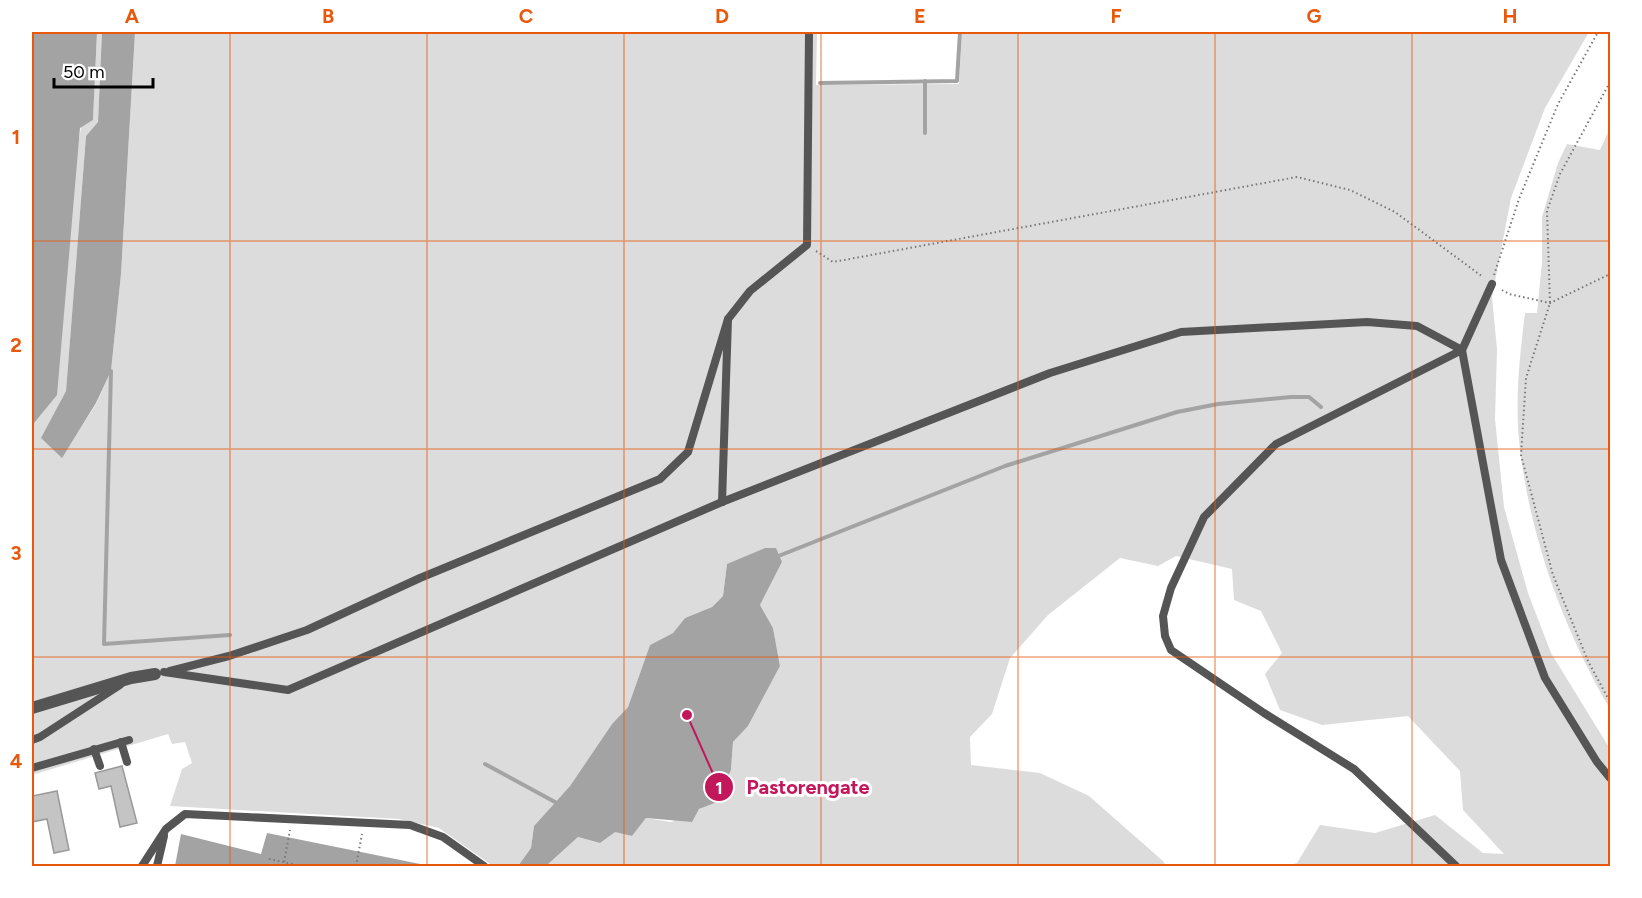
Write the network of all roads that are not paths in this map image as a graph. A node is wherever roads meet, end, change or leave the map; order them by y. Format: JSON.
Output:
{"nodes":[{"id":1,"x":810,"y":32,"type":"edge"},
{"id":2,"x":1492,"y":284,"type":"road end"},
{"id":3,"x":728,"y":320,"type":"junction"},
{"id":4,"x":1462,"y":350,"type":"junction"},
{"id":5,"x":722,"y":502,"type":"junction"},
{"id":6,"x":160,"y":673,"type":"junction"},
{"id":7,"x":131,"y":678,"type":"junction"},
{"id":8,"x":32,"y":708,"type":"edge"},
{"id":9,"x":32,"y":740,"type":"edge"},
{"id":10,"x":94,"y":749,"type":"junction"},
{"id":11,"x":127,"y":762,"type":"dead end"},
{"id":12,"x":100,"y":766,"type":"dead end"},
{"id":13,"x":32,"y":768,"type":"edge"},
{"id":14,"x":1611,"y":778,"type":"edge"},
{"id":15,"x":166,"y":829,"type":"junction"},
{"id":16,"x":142,"y":867,"type":"edge"},
{"id":17,"x":157,"y":867,"type":"edge"},
{"id":18,"x":484,"y":867,"type":"edge"},
{"id":19,"x":1456,"y":867,"type":"edge"}],
"edges":[{"from":1,"to":3,"type":"lane"},
{"from":2,"to":4,"type":"lane"},
{"from":3,"to":5,"type":"lane"},
{"from":3,"to":6,"type":"lane"},
{"from":4,"to":5,"type":"lane"},
{"from":4,"to":14,"type":"lane"},
{"from":4,"to":19,"type":"lane"},
{"from":5,"to":6,"type":"lane"},
{"from":6,"to":7,"type":"street"},
{"from":7,"to":8,"type":"street"},
{"from":7,"to":9,"type":"lane"},
{"from":10,"to":11,"type":"lane"},
{"from":10,"to":12,"type":"lane"},
{"from":10,"to":13,"type":"lane"},
{"from":15,"to":16,"type":"lane"},
{"from":15,"to":17,"type":"lane"},
{"from":15,"to":18,"type":"lane"}]}
